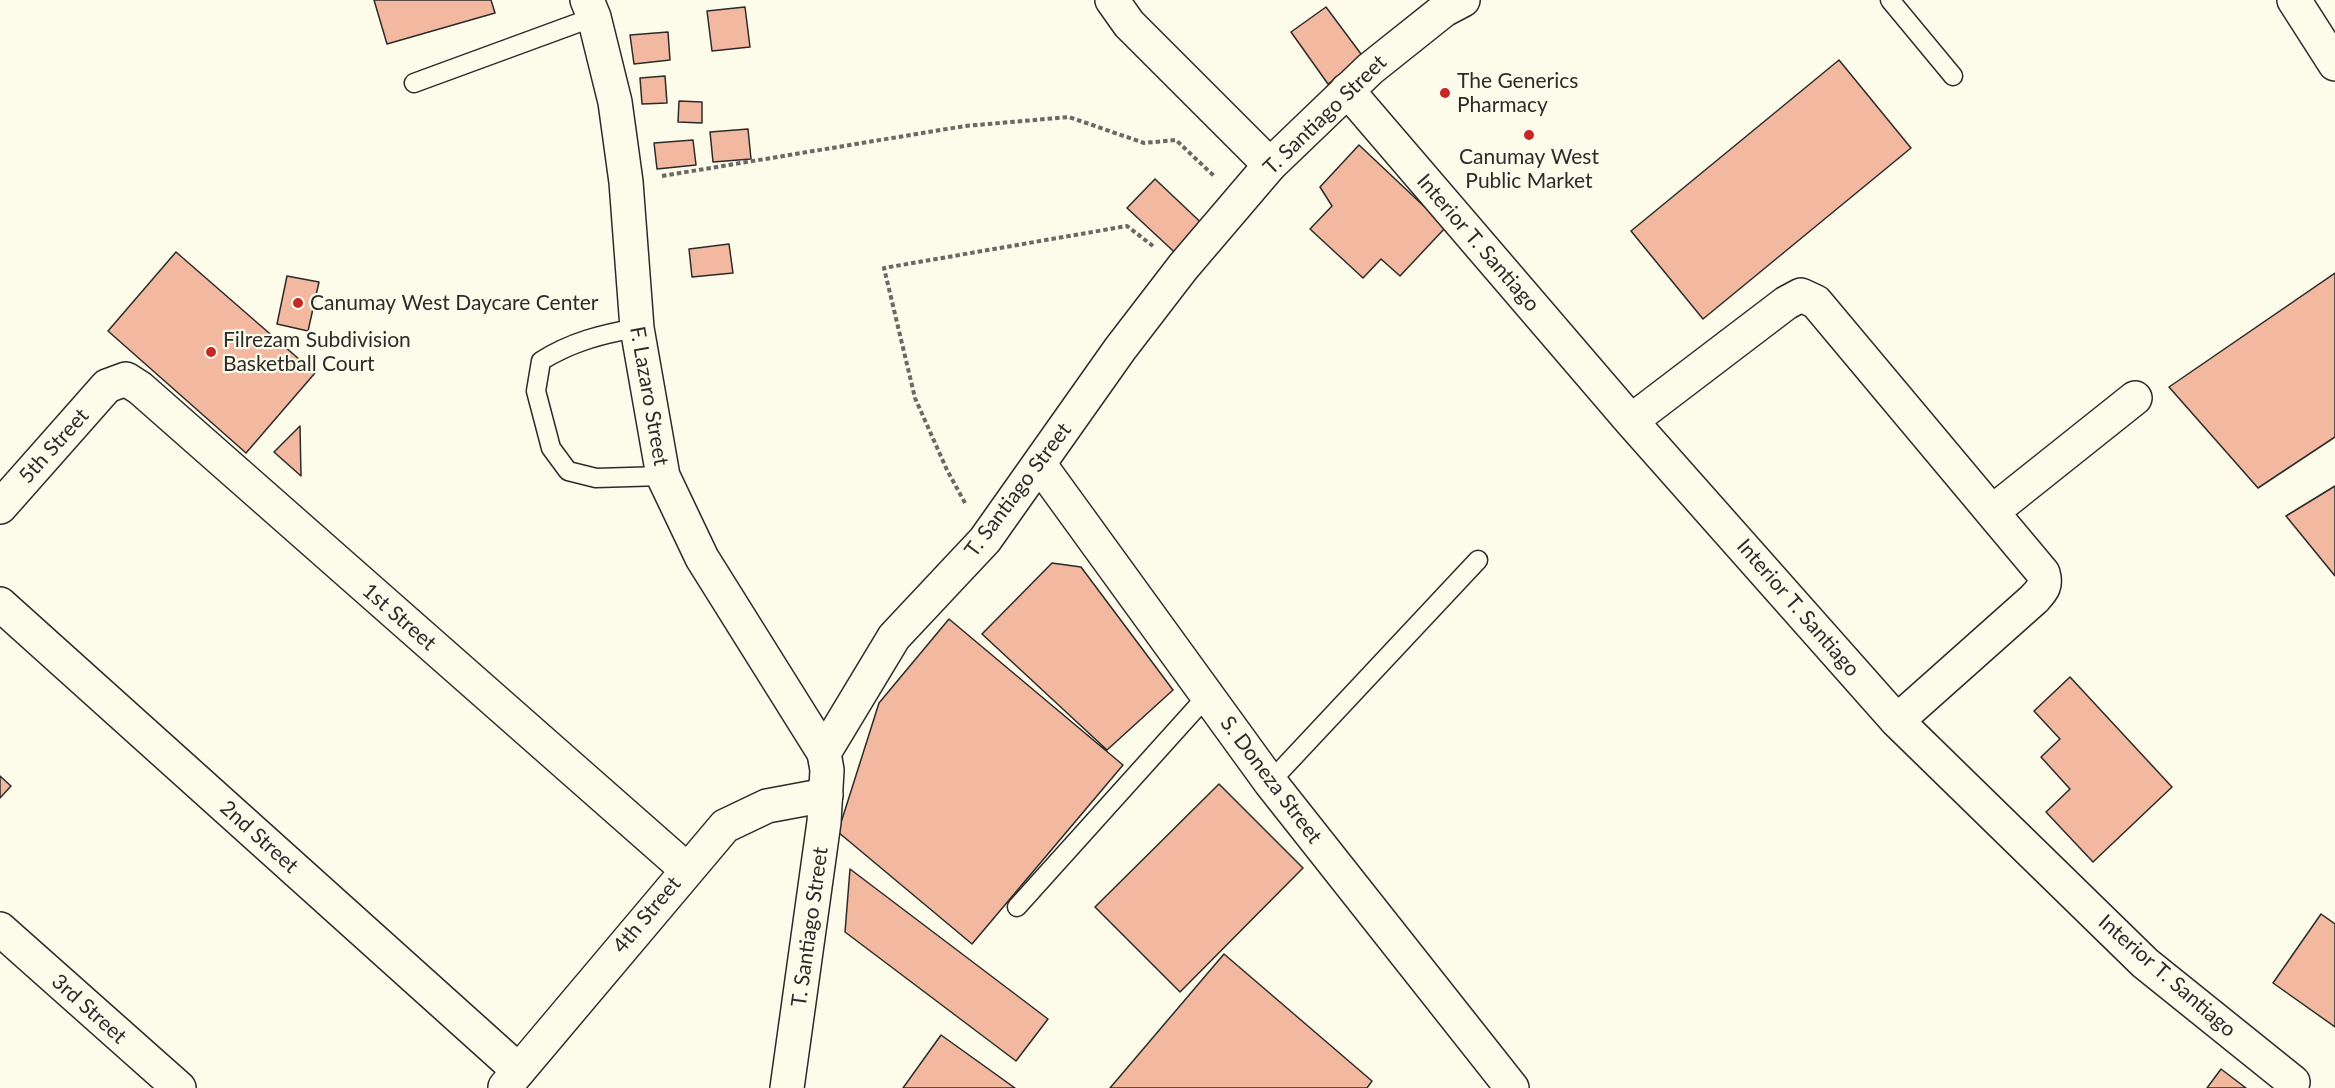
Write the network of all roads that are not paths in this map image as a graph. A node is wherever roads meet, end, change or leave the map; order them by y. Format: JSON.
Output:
{"nodes":[{"id":1,"x":1112,"y":0,"type":"edge"},
{"id":2,"x":1890,"y":0,"type":"edge"},
{"id":3,"x":2294,"y":0,"type":"edge"},
{"id":4,"x":1448,"y":3,"type":"edge"},
{"id":5,"x":591,"y":9,"type":"edge"},
{"id":6,"x":2335,"y":64,"type":"edge"},
{"id":7,"x":1953,"y":76,"type":"dead end"},
{"id":8,"x":414,"y":83,"type":"dead end"},
{"id":9,"x":1347,"y":90,"type":"junction"},
{"id":10,"x":1270,"y":165,"type":"junction"},
{"id":11,"x":637,"y":328,"type":"junction"},
{"id":12,"x":107,"y":386,"type":"joint"},
{"id":13,"x":2135,"y":398,"type":"dead end"},
{"id":14,"x":1631,"y":422,"type":"junction"},
{"id":15,"x":1040,"y":465,"type":"junction"},
{"id":16,"x":663,"y":476,"type":"junction"},
{"id":17,"x":0,"y":507,"type":"edge"},
{"id":18,"x":1992,"y":512,"type":"junction"},
{"id":19,"x":1478,"y":560,"type":"dead end"},
{"id":20,"x":0,"y":604,"type":"edge"},
{"id":21,"x":1207,"y":696,"type":"junction"},
{"id":22,"x":1897,"y":721,"type":"junction"},
{"id":23,"x":824,"y":753,"type":"junction"},
{"id":24,"x":1270,"y":782,"type":"junction"},
{"id":25,"x":826,"y":795,"type":"junction"},
{"id":26,"x":686,"y":869,"type":"junction"},
{"id":27,"x":1017,"y":907,"type":"dead end"},
{"id":28,"x":0,"y":929,"type":"edge"},
{"id":29,"x":516,"y":1082,"type":"edge"},
{"id":30,"x":2294,"y":1082,"type":"dead end"},
{"id":31,"x":179,"y":1088,"type":"edge"},
{"id":32,"x":787,"y":1088,"type":"edge"},
{"id":33,"x":1512,"y":1088,"type":"edge"}],
"edges":[{"from":1,"to":10,"type":"street"},
{"from":2,"to":7,"type":"lane"},
{"from":3,"to":6,"type":"street"},
{"from":4,"to":9,"type":"street","name":"T. Santiago Street"},
{"from":5,"to":8,"type":"lane"},
{"from":5,"to":11,"type":"street","name":"F. Lazaro Street"},
{"from":9,"to":10,"type":"street","name":"T. Santiago Street"},
{"from":9,"to":14,"type":"street","name":"Interior T. Santiago"},
{"from":10,"to":15,"type":"street","name":"T. Santiago Street"},
{"from":11,"to":16,"type":"street","name":"F. Lazaro Street"},
{"from":11,"to":16,"type":"lane"},
{"from":12,"to":17,"type":"street","name":"5th Street"},
{"from":12,"to":26,"type":"street","name":"1st Street"},
{"from":13,"to":18,"type":"street"},
{"from":14,"to":18,"type":"street"},
{"from":14,"to":22,"type":"street","name":"Interior T. Santiago"},
{"from":15,"to":21,"type":"street","name":"S. Doneza Street"},
{"from":15,"to":23,"type":"street","name":"T. Santiago Street"},
{"from":16,"to":23,"type":"street","name":"F. Lazaro Street"},
{"from":18,"to":22,"type":"street"},
{"from":19,"to":24,"type":"lane"},
{"from":20,"to":29,"type":"street","name":"2nd Street"},
{"from":21,"to":24,"type":"street","name":"S. Doneza Street"},
{"from":21,"to":27,"type":"lane"},
{"from":22,"to":30,"type":"street","name":"Interior T. Santiago"},
{"from":23,"to":25,"type":"street","name":"T. Santiago Street"},
{"from":24,"to":33,"type":"street","name":"S. Doneza Street"},
{"from":25,"to":26,"type":"street","name":"4th Street"},
{"from":25,"to":32,"type":"street","name":"T. Santiago Street"},
{"from":26,"to":29,"type":"street","name":"4th Street"},
{"from":28,"to":31,"type":"street","name":"3rd Street"}]}
